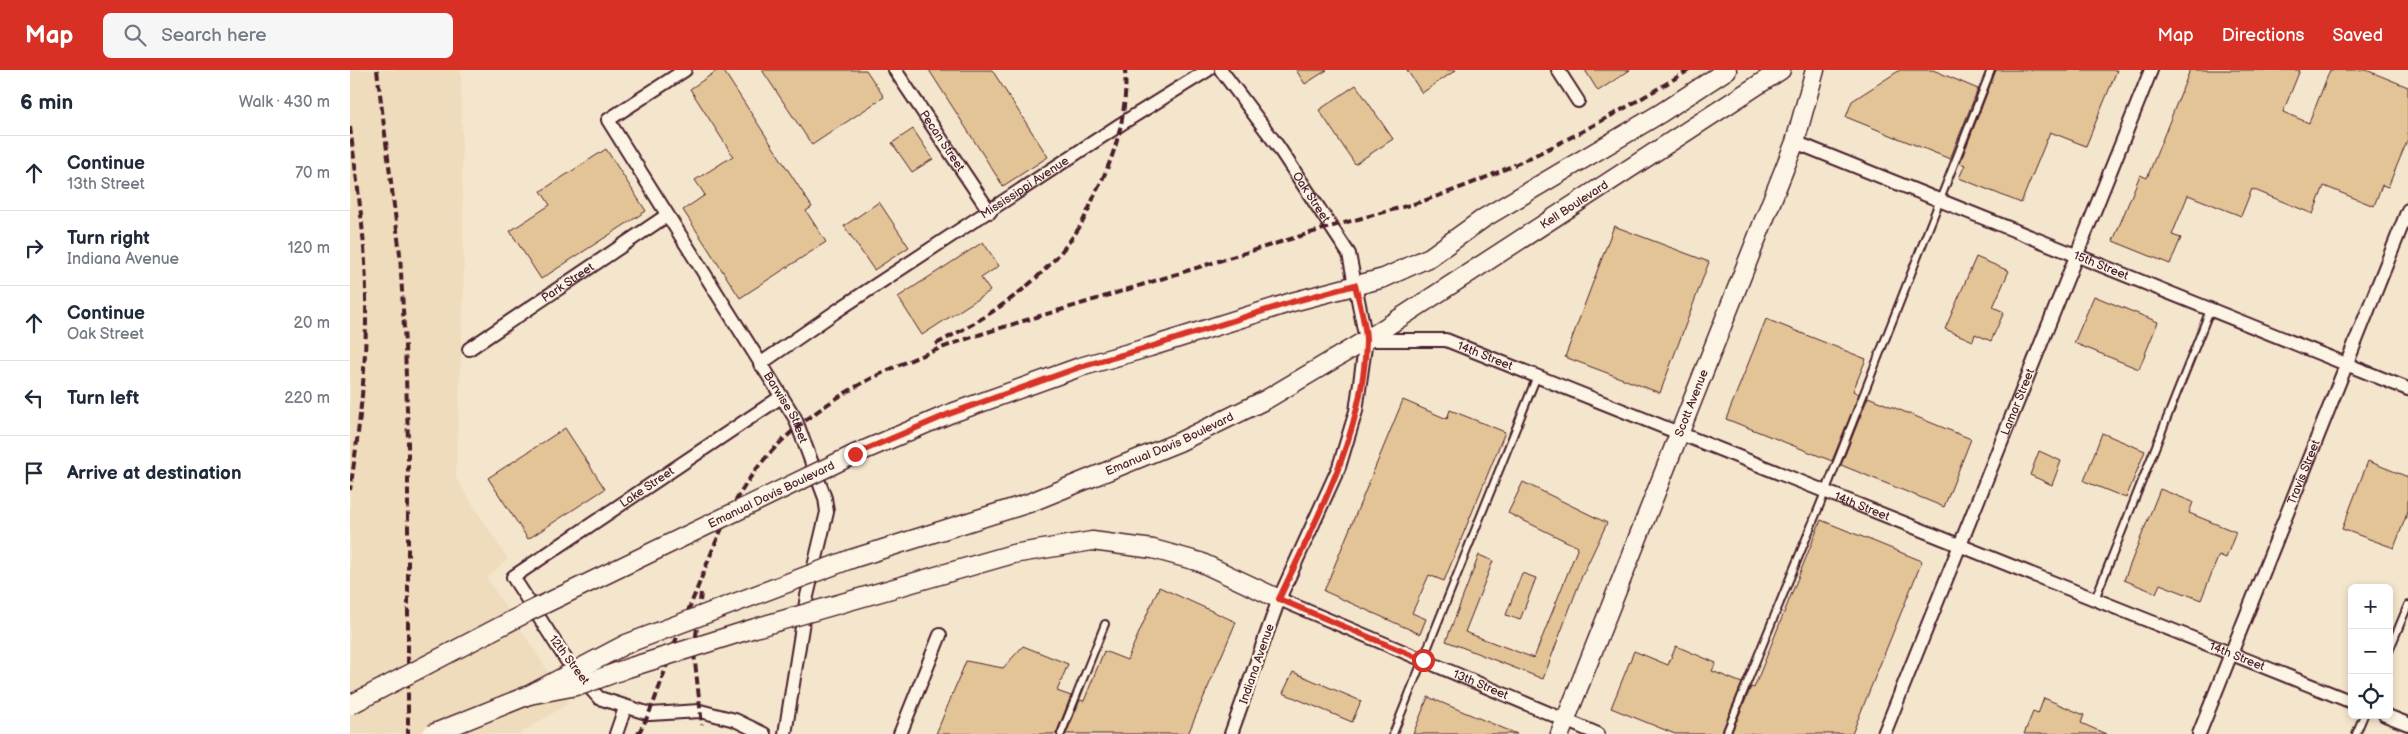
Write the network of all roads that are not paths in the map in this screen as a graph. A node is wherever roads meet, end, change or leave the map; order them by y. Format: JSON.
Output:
{"nodes":[{"id":1,"x":685,"y":70,"type":"edge"},
{"id":2,"x":895,"y":70,"type":"edge"},
{"id":3,"x":1208,"y":70,"type":"edge"},
{"id":4,"x":1221,"y":70,"type":"edge"},
{"id":5,"x":1558,"y":70,"type":"edge"},
{"id":6,"x":1727,"y":70,"type":"edge"},
{"id":7,"x":1781,"y":70,"type":"edge"},
{"id":8,"x":1815,"y":70,"type":"edge"},
{"id":9,"x":1991,"y":70,"type":"edge"},
{"id":10,"x":2151,"y":70,"type":"edge"},
{"id":11,"x":1578,"y":101,"type":"dead end"},
{"id":12,"x":1795,"y":142,"type":"junction"},
{"id":13,"x":1938,"y":200,"type":"junction"},
{"id":14,"x":2408,"y":210,"type":"edge"},
{"id":15,"x":990,"y":212,"type":"junction"},
{"id":16,"x":666,"y":216,"type":"junction"},
{"id":17,"x":2075,"y":256,"type":"junction"},
{"id":18,"x":1355,"y":285,"type":"junction"},
{"id":19,"x":2210,"y":310,"type":"junction"},
{"id":20,"x":1366,"y":340,"type":"junction"},
{"id":21,"x":469,"y":349,"type":"dead end"},
{"id":22,"x":760,"y":364,"type":"junction"},
{"id":23,"x":2346,"y":364,"type":"junction"},
{"id":24,"x":1537,"y":376,"type":"junction"},
{"id":25,"x":2408,"y":389,"type":"edge"},
{"id":26,"x":781,"y":397,"type":"junction"},
{"id":27,"x":1681,"y":433,"type":"junction"},
{"id":28,"x":1826,"y":490,"type":"junction"},
{"id":29,"x":1960,"y":545,"type":"junction"},
{"id":30,"x":512,"y":577,"type":"joint"},
{"id":31,"x":1279,"y":599,"type":"junction"},
{"id":32,"x":2095,"y":599,"type":"junction"},
{"id":33,"x":2408,"y":605,"type":"edge"},
{"id":34,"x":1105,"y":624,"type":"dead end"},
{"id":35,"x":940,"y":635,"type":"dead end"},
{"id":36,"x":2393,"y":642,"type":"edge"},
{"id":37,"x":2232,"y":654,"type":"junction"},
{"id":38,"x":1423,"y":660,"type":"junction"},
{"id":39,"x":529,"y":695,"type":"junction"},
{"id":40,"x":2348,"y":700,"type":"edge"},
{"id":41,"x":350,"y":705,"type":"edge"},
{"id":42,"x":625,"y":708,"type":"junction"},
{"id":43,"x":2393,"y":718,"type":"edge"},
{"id":44,"x":2362,"y":719,"type":"edge"},
{"id":45,"x":2408,"y":724,"type":"edge"},
{"id":46,"x":1562,"y":727,"type":"edge"},
{"id":47,"x":432,"y":734,"type":"edge"},
{"id":48,"x":616,"y":734,"type":"edge"},
{"id":49,"x":764,"y":734,"type":"edge"},
{"id":50,"x":785,"y":734,"type":"edge"},
{"id":51,"x":900,"y":734,"type":"edge"},
{"id":52,"x":1061,"y":734,"type":"edge"},
{"id":53,"x":1231,"y":734,"type":"edge"},
{"id":54,"x":1393,"y":734,"type":"edge"},
{"id":55,"x":1598,"y":734,"type":"edge"},
{"id":56,"x":1726,"y":734,"type":"edge"},
{"id":57,"x":1884,"y":734,"type":"edge"},
{"id":58,"x":2199,"y":734,"type":"edge"},
{"id":59,"x":2356,"y":734,"type":"edge"}],
"edges":[{"from":1,"to":16,"type":"street","name":"Barwise Street"},
{"from":2,"to":15,"type":"street","name":"Pecan Street"},
{"from":3,"to":15,"type":"street","name":"Mississippi Avenue"},
{"from":4,"to":18,"type":"street","name":"Oak Street"},
{"from":5,"to":11,"type":"street"},
{"from":6,"to":18,"type":"main road"},
{"from":7,"to":20,"type":"main road","name":"Kell Boulevard"},
{"from":8,"to":12,"type":"main road","name":"Scott Avenue"},
{"from":9,"to":13,"type":"lane"},
{"from":10,"to":17,"type":"street","name":"Lamar Street"},
{"from":12,"to":13,"type":"street","name":"15th Street"},
{"from":12,"to":27,"type":"main road","name":"Scott Avenue"},
{"from":13,"to":17,"type":"street","name":"15th Street"},
{"from":13,"to":28,"type":"lane"},
{"from":14,"to":23,"type":"street","name":"Travis Street"},
{"from":15,"to":22,"type":"street","name":"Mississippi Avenue"},
{"from":16,"to":21,"type":"street","name":"Park Street"},
{"from":16,"to":22,"type":"street","name":"Barwise Street"},
{"from":17,"to":19,"type":"street","name":"15th Street"},
{"from":17,"to":29,"type":"street","name":"Lamar Street"},
{"from":18,"to":20,"type":"street","name":"Oak Street"},
{"from":18,"to":41,"type":"main road","name":"Emanual Davis Boulevard","bridge":true},
{"from":19,"to":23,"type":"street","name":"15th Street"},
{"from":19,"to":32,"type":"lane"},
{"from":20,"to":24,"type":"street","name":"14th Street"},
{"from":20,"to":31,"type":"street","name":"Indiana Avenue"},
{"from":20,"to":39,"type":"main road","name":"Emanual Davis Boulevard","bridge":true},
{"from":22,"to":26,"type":"street","name":"Barwise Street"},
{"from":23,"to":25,"type":"street","name":"15th Street"},
{"from":23,"to":37,"type":"street","name":"Travis Street"},
{"from":24,"to":27,"type":"street","name":"14th Street"},
{"from":24,"to":38,"type":"lane"},
{"from":26,"to":30,"type":"street","name":"Lake Street"},
{"from":26,"to":50,"type":"street","name":"Barwise Street"},
{"from":27,"to":28,"type":"street","name":"14th Street"},
{"from":27,"to":46,"type":"main road","name":"Scott Avenue"},
{"from":28,"to":29,"type":"street","name":"14th Street"},
{"from":28,"to":56,"type":"lane"},
{"from":29,"to":32,"type":"street","name":"14th Street"},
{"from":29,"to":57,"type":"street","name":"Lamar Street"},
{"from":30,"to":42,"type":"street","name":"12th Street"},
{"from":31,"to":38,"type":"street","name":"13th Street"},
{"from":31,"to":39,"type":"main road","bridge":true},
{"from":31,"to":53,"type":"street","name":"Indiana Avenue"},
{"from":32,"to":37,"type":"street","name":"14th Street"},
{"from":33,"to":36,"type":"lane"},
{"from":34,"to":52,"type":"lane"},
{"from":35,"to":51,"type":"street"},
{"from":37,"to":40,"type":"street","name":"14th Street"},
{"from":37,"to":58,"type":"street","name":"Travis Street"},
{"from":38,"to":46,"type":"street","name":"13th Street"},
{"from":38,"to":54,"type":"lane"},
{"from":39,"to":47,"type":"main road","name":"Emanual Davis Boulevard","bridge":true},
{"from":42,"to":48,"type":"street"},
{"from":42,"to":49,"type":"street","name":"12th Street"},
{"from":43,"to":45,"type":"street"},
{"from":44,"to":59,"type":"lane"},
{"from":46,"to":55,"type":"street","name":"13th Street"}]}
